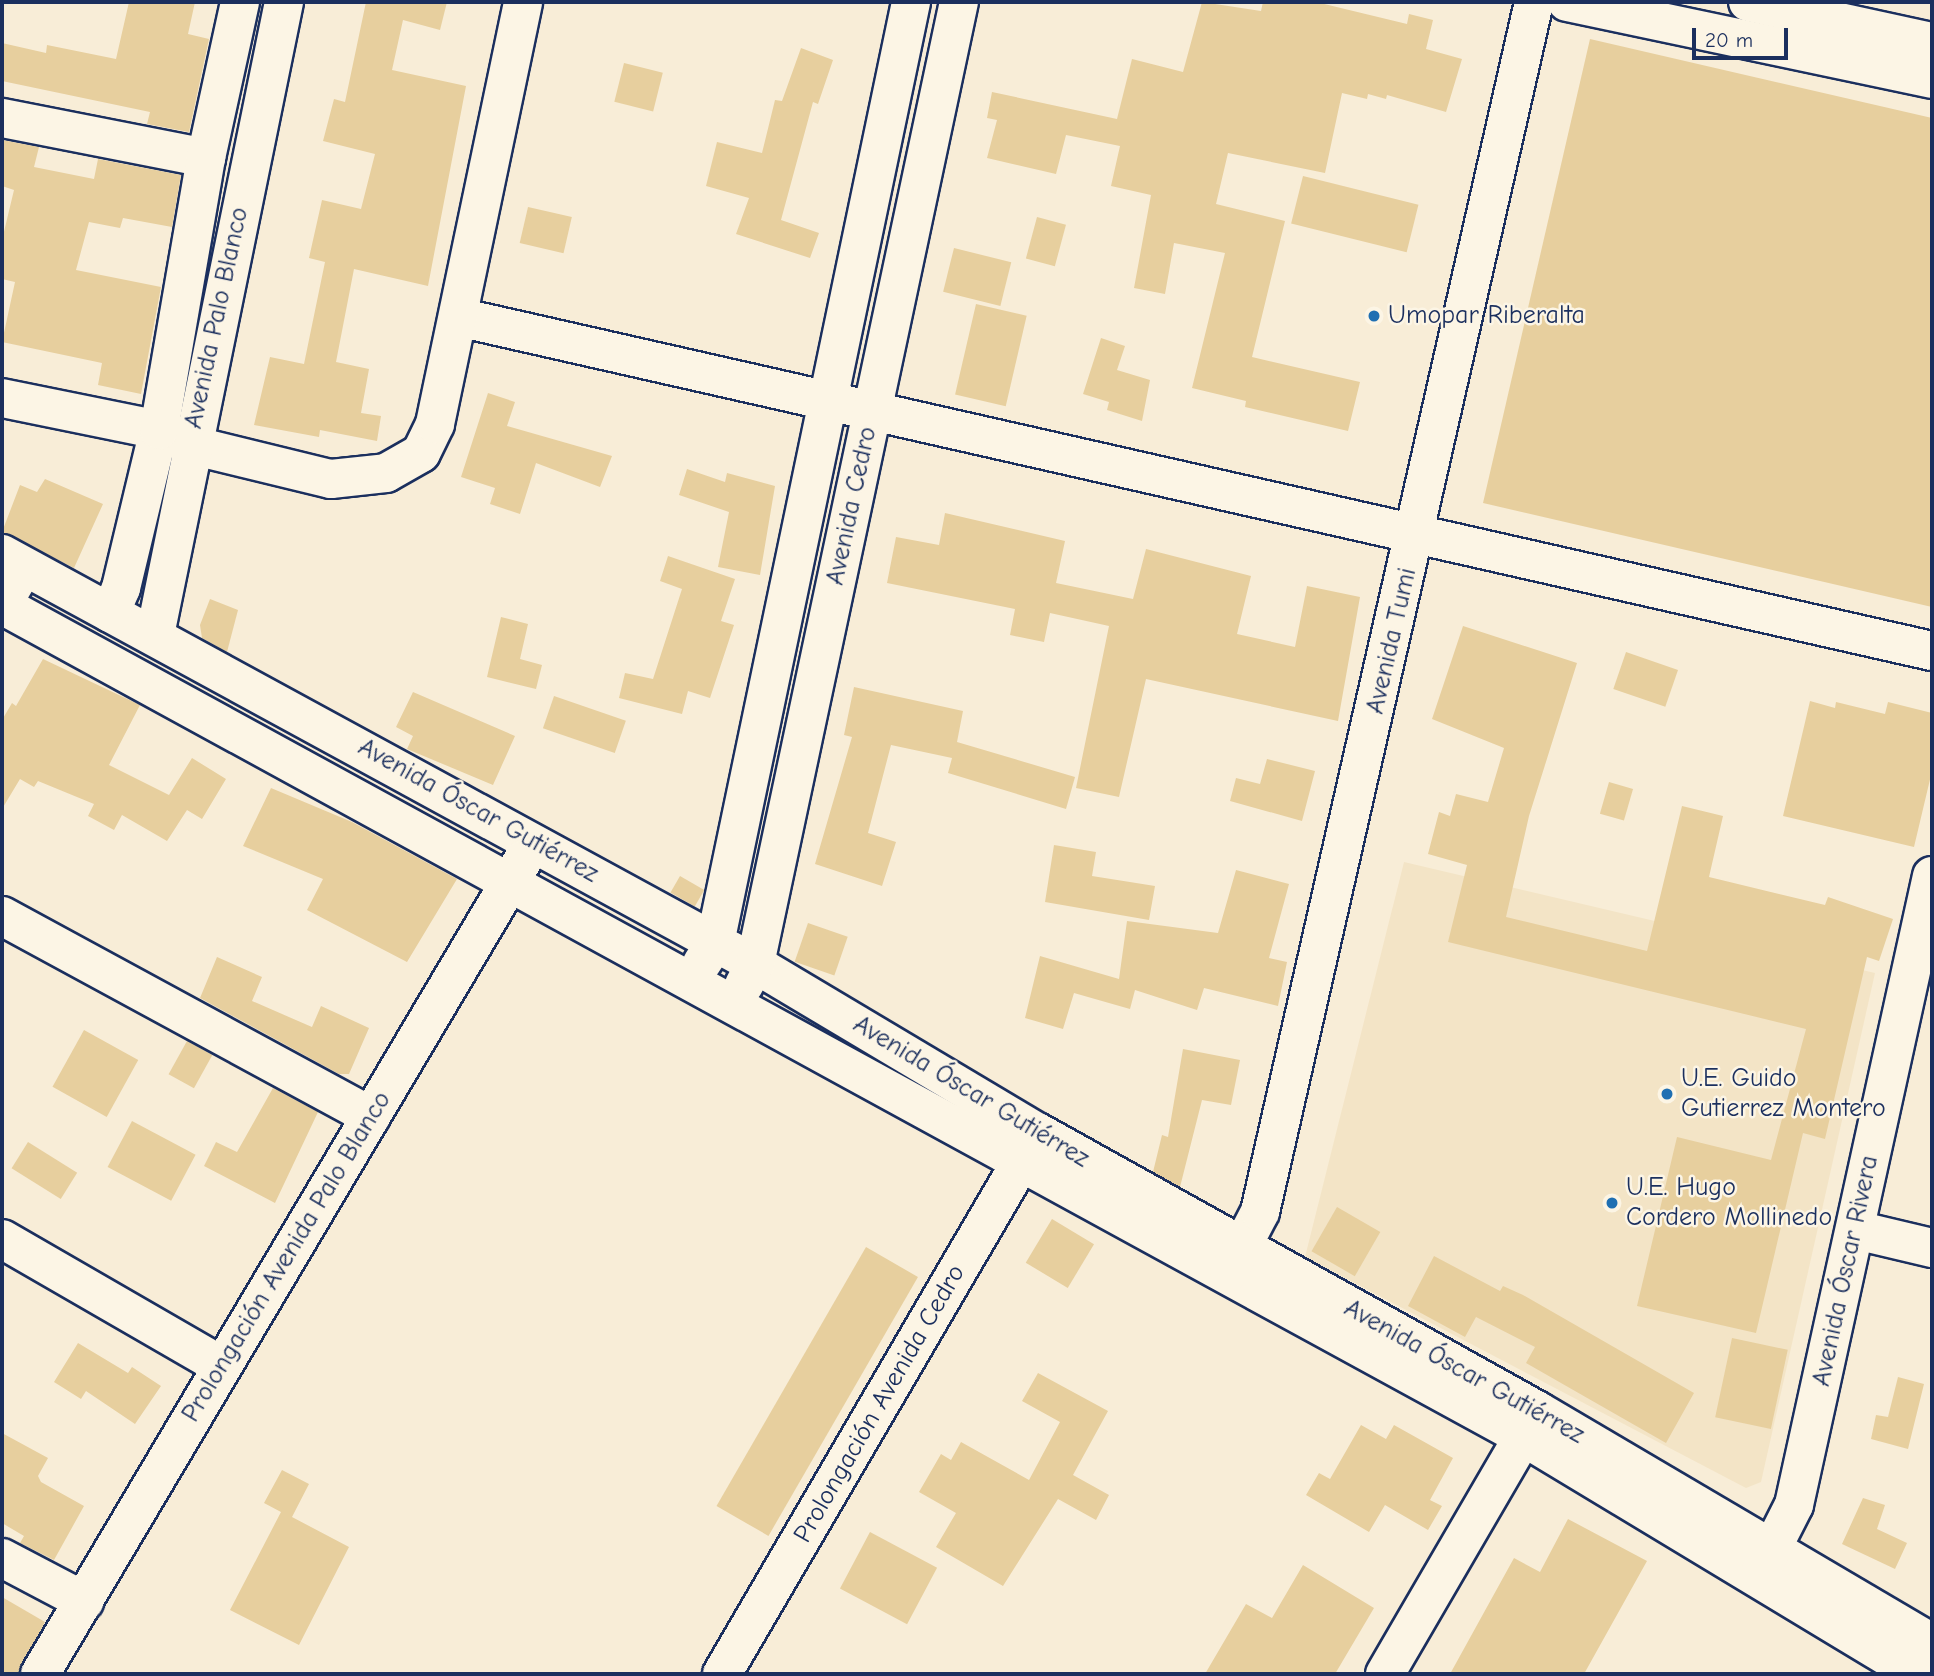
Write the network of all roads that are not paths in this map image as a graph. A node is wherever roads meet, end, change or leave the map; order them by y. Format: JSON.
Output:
{"nodes":[{"id":1,"x":240,"y":2,"type":"edge"},
{"id":2,"x":285,"y":2,"type":"edge"},
{"id":3,"x":523,"y":2,"type":"edge"},
{"id":4,"x":911,"y":2,"type":"edge"},
{"id":5,"x":959,"y":2,"type":"edge"},
{"id":6,"x":1535,"y":2,"type":"edge"},
{"id":7,"x":1567,"y":2,"type":"edge"},
{"id":8,"x":1748,"y":2,"type":"edge"},
{"id":9,"x":1932,"y":42,"type":"edge"},
{"id":10,"x":1932,"y":79,"type":"edge"},
{"id":11,"x":2,"y":118,"type":"edge"},
{"id":12,"x":206,"y":158,"type":"junction"},
{"id":13,"x":457,"y":317,"type":"junction"},
{"id":14,"x":2,"y":398,"type":"edge"},
{"id":15,"x":831,"y":398,"type":"junction"},
{"id":16,"x":873,"y":408,"type":"junction"},
{"id":17,"x":175,"y":437,"type":"junction"},
{"id":18,"x":1417,"y":534,"type":"junction"},
{"id":19,"x":13,"y":560,"type":"edge"},
{"id":20,"x":2,"y":605,"type":"edge"},
{"id":21,"x":110,"y":613,"type":"junction"},
{"id":22,"x":155,"y":635,"type":"junction"},
{"id":23,"x":1932,"y":651,"type":"edge"},
{"id":24,"x":535,"y":841,"type":"junction"},
{"id":25,"x":1932,"y":876,"type":"edge"},
{"id":26,"x":510,"y":882,"type":"junction"},
{"id":27,"x":2,"y":916,"type":"edge"},
{"id":28,"x":715,"y":943,"type":"junction"},
{"id":29,"x":755,"y":964,"type":"junction"},
{"id":30,"x":690,"y":981,"type":"junction"},
{"id":31,"x":734,"y":1006,"type":"junction"},
{"id":32,"x":371,"y":1115,"type":"junction"},
{"id":33,"x":1031,"y":1146,"type":"junction"},
{"id":34,"x":1856,"y":1230,"type":"junction"},
{"id":35,"x":2,"y":1239,"type":"edge"},
{"id":36,"x":1932,"y":1248,"type":"edge"},
{"id":37,"x":1235,"y":1261,"type":"junction"},
{"id":38,"x":222,"y":1366,"type":"junction"},
{"id":39,"x":1530,"y":1424,"type":"junction"},
{"id":40,"x":2,"y":1558,"type":"edge"},
{"id":41,"x":1765,"y":1563,"type":"junction"},
{"id":42,"x":84,"y":1601,"type":"junction"},
{"id":43,"x":1932,"y":1643,"type":"edge"},
{"id":44,"x":40,"y":1674,"type":"edge"},
{"id":45,"x":722,"y":1674,"type":"edge"},
{"id":46,"x":1385,"y":1674,"type":"edge"},
{"id":47,"x":1917,"y":1674,"type":"edge"}],
"edges":[{"from":1,"to":12,"type":"street","name":"Avenida Palo Blanco"},
{"from":2,"to":17,"type":"street","name":"Avenida Palo Blanco"},
{"from":3,"to":13,"type":"street"},
{"from":4,"to":15,"type":"street","name":"Avenida Cedro"},
{"from":5,"to":16,"type":"street","name":"Avenida Cedro"},
{"from":6,"to":18,"type":"street","name":"Avenida Tumi"},
{"from":7,"to":10,"type":"street"},
{"from":8,"to":9,"type":"street"},
{"from":11,"to":12,"type":"street"},
{"from":12,"to":17,"type":"street","name":"Avenida Palo Blanco"},
{"from":13,"to":15,"type":"street"},
{"from":13,"to":17,"type":"street"},
{"from":14,"to":17,"type":"street"},
{"from":15,"to":16,"type":"street"},
{"from":15,"to":28,"type":"street","name":"Avenida Cedro"},
{"from":16,"to":18,"type":"street"},
{"from":16,"to":29,"type":"street","name":"Avenida Cedro"},
{"from":17,"to":21,"type":"street","name":"Avenida Palo Blanco"},
{"from":17,"to":22,"type":"street","name":"Avenida Palo Blanco"},
{"from":18,"to":23,"type":"street"},
{"from":18,"to":37,"type":"street","name":"Avenida Tumi"},
{"from":19,"to":20,"type":"street"},
{"from":19,"to":21,"type":"street","name":"Avenida Óscar Gutiérrez"},
{"from":20,"to":26,"type":"street","name":"Avenida Óscar Gutiérrez"},
{"from":21,"to":22,"type":"street","name":"Avenida Óscar Gutiérrez"},
{"from":22,"to":24,"type":"street","name":"Avenida Óscar Gutiérrez"},
{"from":24,"to":26,"type":"street","name":"Prolongación Avenida Palo Blanco"},
{"from":24,"to":28,"type":"street","name":"Avenida Óscar Gutiérrez"},
{"from":25,"to":34,"type":"street","name":"Avenida Óscar Rivera"},
{"from":26,"to":30,"type":"street","name":"Avenida Óscar Gutiérrez"},
{"from":26,"to":32,"type":"street","name":"Prolongación Avenida Palo Blanco"},
{"from":27,"to":32,"type":"street"},
{"from":28,"to":29,"type":"street","name":"Avenida Óscar Gutiérrez"},
{"from":28,"to":30,"type":"street","name":"Avenida Cedro"},
{"from":29,"to":31,"type":"street","name":"Avenida Cedro"},
{"from":29,"to":33,"type":"street","name":"Avenida Óscar Gutiérrez"},
{"from":30,"to":31,"type":"street","name":"Avenida Óscar Gutiérrez"},
{"from":31,"to":33,"type":"street","name":"Avenida Óscar Gutiérrez"},
{"from":32,"to":38,"type":"street","name":"Prolongación Avenida Palo Blanco"},
{"from":33,"to":37,"type":"street","name":"Avenida Óscar Gutiérrez"},
{"from":33,"to":45,"type":"street","name":"Prolongación Avenida Cedro"},
{"from":34,"to":36,"type":"street"},
{"from":34,"to":41,"type":"street","name":"Avenida Óscar Rivera"},
{"from":35,"to":38,"type":"street"},
{"from":37,"to":39,"type":"street","name":"Avenida Óscar Gutiérrez"},
{"from":38,"to":42,"type":"street","name":"Prolongación Avenida Palo Blanco"},
{"from":39,"to":41,"type":"street","name":"Avenida Óscar Gutiérrez"},
{"from":39,"to":46,"type":"street"},
{"from":40,"to":42,"type":"street"},
{"from":41,"to":43,"type":"street","name":"Avenida Óscar Gutiérrez"},
{"from":41,"to":47,"type":"street","name":"Avenida Óscar Gutiérrez"},
{"from":42,"to":44,"type":"street","name":"Prolongación Avenida Palo Blanco"}]}
